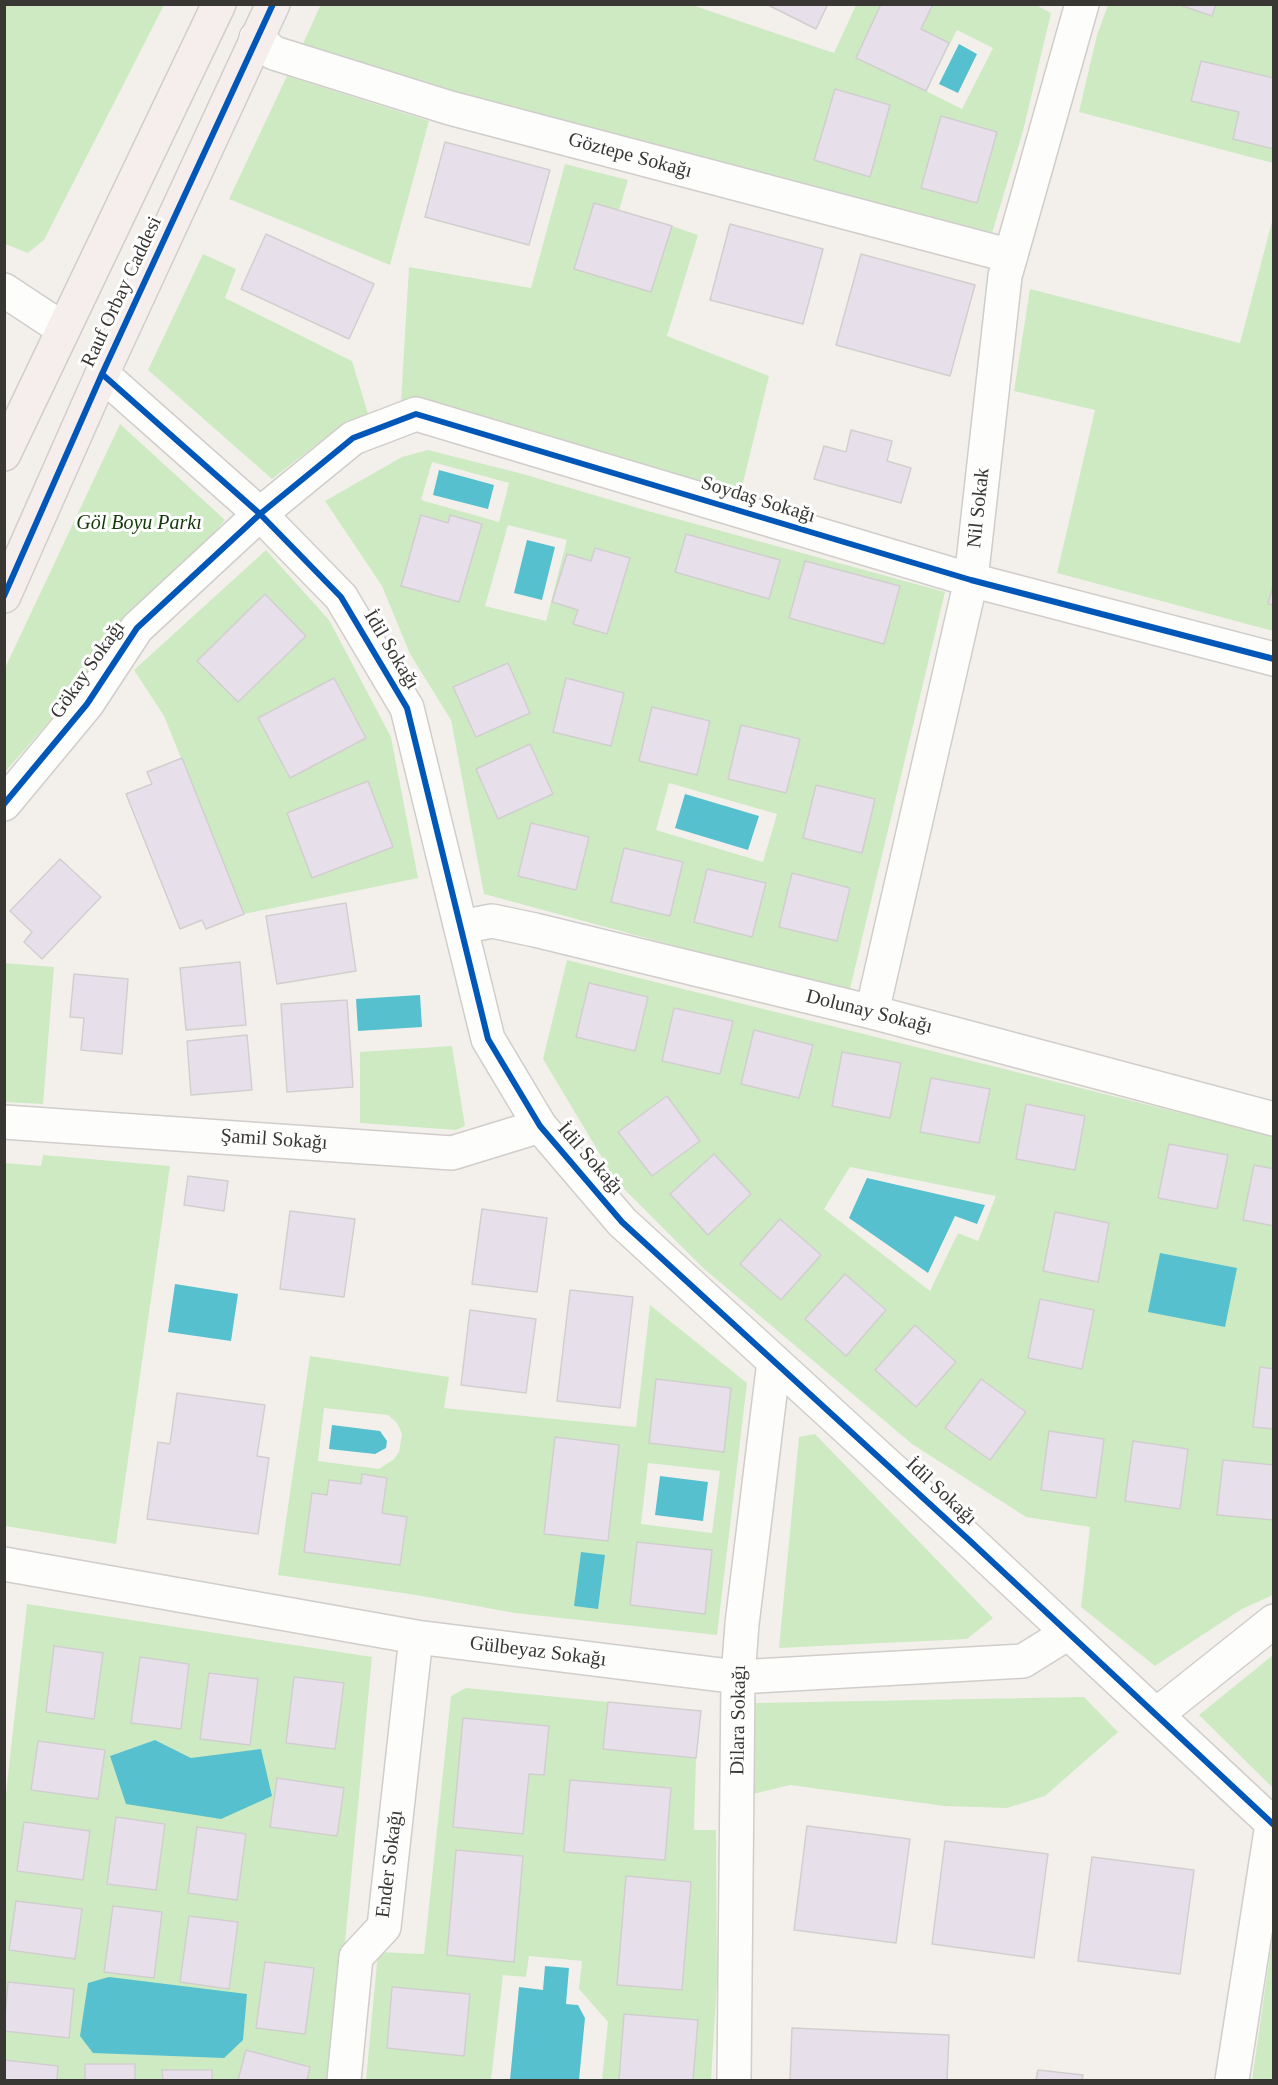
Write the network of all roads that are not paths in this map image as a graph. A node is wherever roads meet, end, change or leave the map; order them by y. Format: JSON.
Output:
{"nodes":[{"id":1,"x":219,"y":4,"type":"edge"},
{"id":2,"x":273,"y":4,"type":"edge"},
{"id":3,"x":1079,"y":6,"type":"edge"},
{"id":4,"x":256,"y":39,"type":"junction"},
{"id":5,"x":1011,"y":256,"type":"junction"},
{"id":6,"x":4,"y":290,"type":"edge"},
{"id":7,"x":63,"y":329,"type":"junction"},
{"id":8,"x":102,"y":374,"type":"junction"},
{"id":9,"x":4,"y":454,"type":"edge"},
{"id":10,"x":260,"y":514,"type":"junction"},
{"id":11,"x":971,"y":580,"type":"junction"},
{"id":12,"x":4,"y":596,"type":"edge"},
{"id":13,"x":1274,"y":659,"type":"edge"},
{"id":14,"x":4,"y":804,"type":"edge"},
{"id":15,"x":461,"y":927,"type":"junction"},
{"id":16,"x":872,"y":1012,"type":"junction"},
{"id":17,"x":1274,"y":1119,"type":"edge"},
{"id":18,"x":4,"y":1122,"type":"edge"},
{"id":19,"x":540,"y":1126,"type":"junction"},
{"id":20,"x":774,"y":1361,"type":"junction"},
{"id":21,"x":4,"y":1564,"type":"edge"},
{"id":22,"x":1274,"y":1621,"type":"edge"},
{"id":23,"x":1068,"y":1633,"type":"junction"},
{"id":24,"x":416,"y":1637,"type":"junction"},
{"id":25,"x":738,"y":1677,"type":"junction"},
{"id":26,"x":1156,"y":1715,"type":"junction"},
{"id":27,"x":1273,"y":1825,"type":"edge"},
{"id":28,"x":344,"y":2080,"type":"edge"},
{"id":29,"x":734,"y":2080,"type":"edge"},
{"id":30,"x":1232,"y":2080,"type":"edge"}],
"edges":[{"from":1,"to":7,"type":"main road","name":"Rauf Orbay Caddesi"},
{"from":2,"to":4,"type":"main road","name":"Rauf Orbay Caddesi"},
{"from":3,"to":5,"type":"street","name":"Nil Sokak"},
{"from":4,"to":5,"type":"street","name":"Göztepe Sokağı"},
{"from":4,"to":8,"type":"main road","name":"Rauf Orbay Caddesi"},
{"from":5,"to":11,"type":"street","name":"Nil Sokak"},
{"from":6,"to":7,"type":"street"},
{"from":7,"to":9,"type":"main road","name":"Rauf Orbay Caddesi"},
{"from":8,"to":10,"type":"street","name":"İdil Sokağı"},
{"from":8,"to":12,"type":"main road","name":"Rauf Orbay Caddesi"},
{"from":10,"to":11,"type":"street","name":"Soydaş Sokağı"},
{"from":10,"to":14,"type":"street","name":"Gökay Sokağı"},
{"from":10,"to":15,"type":"street","name":"İdil Sokağı"},
{"from":11,"to":13,"type":"street","name":"Soydaş Sokağı"},
{"from":11,"to":16,"type":"street","name":"Nil Sokak"},
{"from":15,"to":16,"type":"street","name":"Dolunay Sokağı"},
{"from":15,"to":19,"type":"street","name":"İdil Sokağı"},
{"from":16,"to":17,"type":"street","name":"Dolunay Sokağı"},
{"from":18,"to":19,"type":"street","name":"Şamil Sokağı"},
{"from":19,"to":20,"type":"street","name":"İdil Sokağı"},
{"from":20,"to":23,"type":"street","name":"İdil Sokağı"},
{"from":20,"to":25,"type":"street","name":"Dilara Sokağı"},
{"from":21,"to":24,"type":"street","name":"Gülbeyaz Sokağı"},
{"from":22,"to":26,"type":"street"},
{"from":23,"to":25,"type":"street","name":"Gülbeyaz Sokağı"},
{"from":23,"to":26,"type":"street","name":"İdil Sokağı"},
{"from":24,"to":25,"type":"street","name":"Gülbeyaz Sokağı"},
{"from":24,"to":28,"type":"street","name":"Ender Sokağı"},
{"from":25,"to":29,"type":"street","name":"Dilara Sokağı"},
{"from":26,"to":27,"type":"street","name":"İdil Sokağı"},
{"from":27,"to":30,"type":"street"}]}
